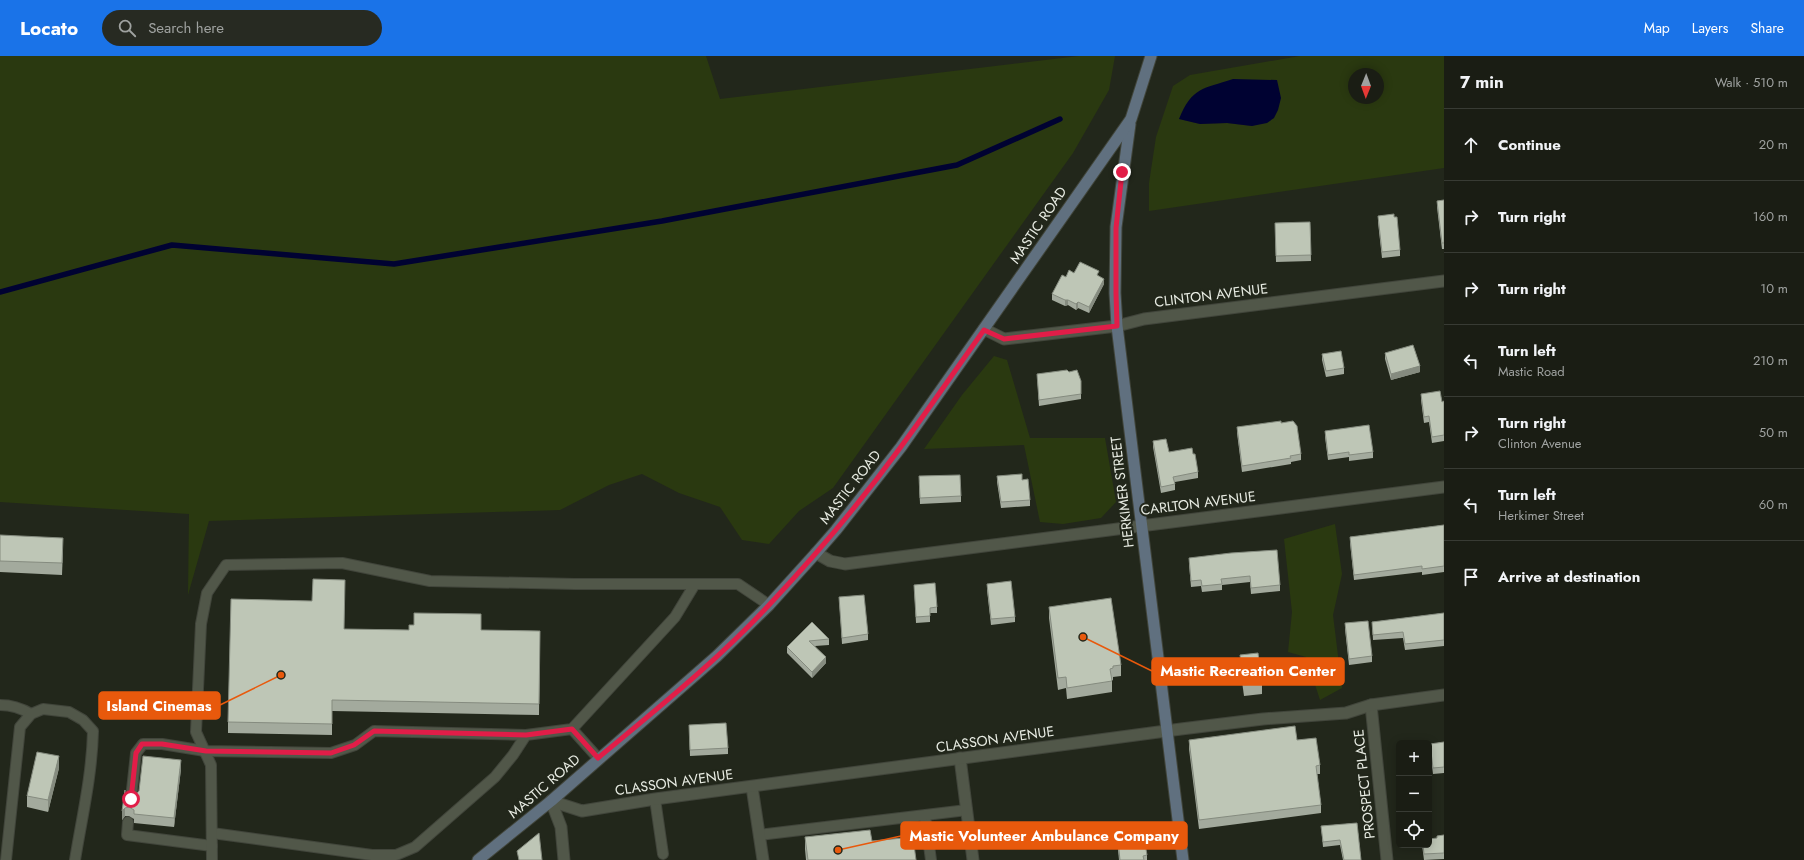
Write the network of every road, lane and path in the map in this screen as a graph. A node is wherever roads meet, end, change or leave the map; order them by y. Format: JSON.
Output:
{"nodes":[{"id":1,"x":1151,"y":56,"type":"edge"},
{"id":2,"x":1131,"y":119,"type":"junction"},
{"id":3,"x":1444,"y":281,"type":"edge"},
{"id":4,"x":1117,"y":326,"type":"junction"},
{"id":5,"x":984,"y":330,"type":"junction"},
{"id":6,"x":1444,"y":487,"type":"edge"},
{"id":7,"x":1141,"y":526,"type":"junction"},
{"id":8,"x":816,"y":553,"type":"junction"},
{"id":9,"x":695,"y":584,"type":"junction"},
{"id":10,"x":769,"y":605,"type":"junction"},
{"id":11,"x":1444,"y":695,"type":"edge"},
{"id":12,"x":0,"y":705,"type":"edge"},
{"id":13,"x":1371,"y":705,"type":"junction"},
{"id":14,"x":31,"y":714,"type":"junction"},
{"id":15,"x":572,"y":729,"type":"junction"},
{"id":16,"x":1167,"y":731,"type":"junction"},
{"id":17,"x":526,"y":735,"type":"junction"},
{"id":18,"x":206,"y":751,"type":"junction"},
{"id":19,"x":598,"y":758,"type":"junction"},
{"id":20,"x":960,"y":758,"type":"junction"},
{"id":21,"x":752,"y":787,"type":"junction"},
{"id":22,"x":131,"y":799,"type":"edge"},
{"id":23,"x":655,"y":799,"type":"junction"},
{"id":24,"x":551,"y":801,"type":"junction"},
{"id":25,"x":967,"y":810,"type":"junction"},
{"id":26,"x":925,"y":816,"type":"junction"},
{"id":27,"x":128,"y":822,"type":"dead end"},
{"id":28,"x":212,"y":833,"type":"junction"},
{"id":29,"x":759,"y":835,"type":"junction"},
{"id":30,"x":212,"y":846,"type":"junction"},
{"id":31,"x":662,"y":854,"type":"dead end"},
{"id":32,"x":6,"y":860,"type":"edge"},
{"id":33,"x":75,"y":860,"type":"edge"},
{"id":34,"x":212,"y":860,"type":"edge"},
{"id":35,"x":478,"y":860,"type":"edge"},
{"id":36,"x":564,"y":860,"type":"edge"},
{"id":37,"x":763,"y":860,"type":"edge"},
{"id":38,"x":931,"y":860,"type":"edge"},
{"id":39,"x":973,"y":860,"type":"edge"},
{"id":40,"x":1183,"y":860,"type":"edge"},
{"id":41,"x":1387,"y":860,"type":"edge"}],
"edges":[{"from":1,"to":2,"type":"main road","name":"MASTIC ROAD"},
{"from":2,"to":4,"type":"main road","name":"HERKIMER STREET"},
{"from":2,"to":5,"type":"main road","name":"MASTIC ROAD"},
{"from":3,"to":4,"type":"street","name":"CLINTON AVENUE"},
{"from":4,"to":5,"type":"street","name":"CLINTON AVENUE"},
{"from":4,"to":7,"type":"main road","name":"HERKIMER STREET"},
{"from":5,"to":8,"type":"main road","name":"MASTIC ROAD"},
{"from":6,"to":7,"type":"street","name":"CARLTON AVENUE"},
{"from":7,"to":8,"type":"street","name":"CARLTON AVENUE"},
{"from":7,"to":16,"type":"main road","name":"HERKIMER STREET"},
{"from":8,"to":10,"type":"main road","name":"MASTIC ROAD"},
{"from":9,"to":10,"type":"lane"},
{"from":9,"to":15,"type":"lane"},
{"from":9,"to":18,"type":"lane"},
{"from":10,"to":19,"type":"main road","name":"MASTIC ROAD"},
{"from":11,"to":13,"type":"street","name":"CLASSON AVENUE"},
{"from":12,"to":14,"type":"lane"},
{"from":13,"to":16,"type":"street","name":"CLASSON AVENUE"},
{"from":13,"to":41,"type":"street","name":"PROSPECT PLACE"},
{"from":14,"to":32,"type":"lane"},
{"from":14,"to":33,"type":"lane"},
{"from":15,"to":17,"type":"lane"},
{"from":15,"to":19,"type":"lane"},
{"from":16,"to":20,"type":"street","name":"CLASSON AVENUE"},
{"from":16,"to":40,"type":"main road","name":"HERKIMER STREET"},
{"from":17,"to":18,"type":"lane"},
{"from":17,"to":28,"type":"lane"},
{"from":18,"to":22,"type":"lane"},
{"from":18,"to":28,"type":"lane"},
{"from":19,"to":24,"type":"main road","name":"MASTIC ROAD"},
{"from":20,"to":21,"type":"street","name":"CLASSON AVENUE"},
{"from":20,"to":25,"type":"street"},
{"from":21,"to":23,"type":"street","name":"CLASSON AVENUE"},
{"from":21,"to":29,"type":"street"},
{"from":23,"to":24,"type":"street","name":"CLASSON AVENUE"},
{"from":23,"to":31,"type":"lane"},
{"from":24,"to":35,"type":"main road","name":"MASTIC ROAD"},
{"from":24,"to":36,"type":"street"},
{"from":25,"to":26,"type":"lane"},
{"from":25,"to":39,"type":"street"},
{"from":26,"to":29,"type":"lane"},
{"from":26,"to":38,"type":"lane"},
{"from":27,"to":30,"type":"lane"},
{"from":28,"to":30,"type":"lane"},
{"from":29,"to":37,"type":"street"},
{"from":30,"to":34,"type":"lane"}]}
